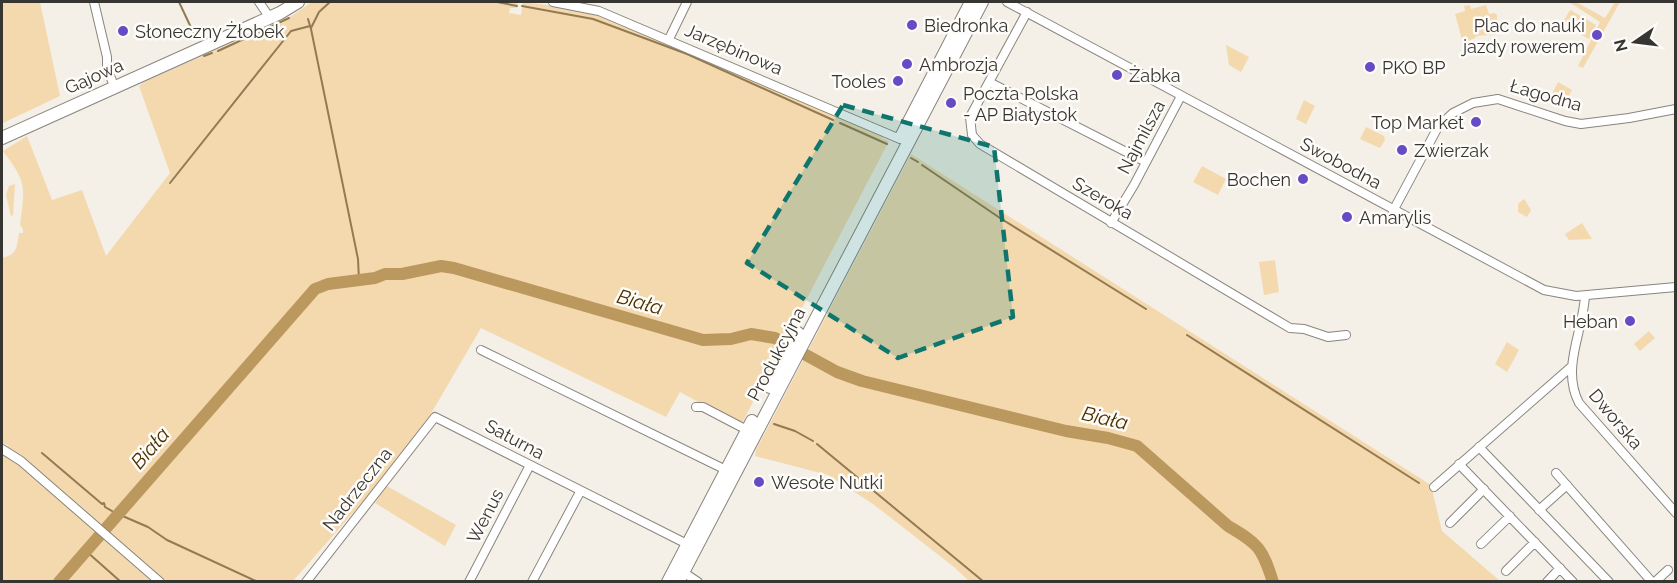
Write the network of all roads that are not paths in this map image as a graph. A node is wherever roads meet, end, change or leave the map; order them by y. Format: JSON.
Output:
{"nodes":[{"id":1,"x":94,"y":2,"type":"edge"},
{"id":2,"x":259,"y":2,"type":"edge"},
{"id":3,"x":298,"y":2,"type":"edge"},
{"id":4,"x":553,"y":2,"type":"edge"},
{"id":5,"x":687,"y":2,"type":"edge"},
{"id":6,"x":971,"y":2,"type":"edge"},
{"id":7,"x":982,"y":2,"type":"edge"},
{"id":8,"x":1007,"y":2,"type":"edge"},
{"id":9,"x":580,"y":4,"type":"edge"},
{"id":10,"x":1027,"y":12,"type":"junction"},
{"id":11,"x":270,"y":18,"type":"junction"},
{"id":12,"x":669,"y":39,"type":"junction"},
{"id":13,"x":989,"y":82,"type":"junction"},
{"id":14,"x":114,"y":86,"type":"junction"},
{"id":15,"x":1181,"y":96,"type":"junction"},
{"id":16,"x":1676,"y":109,"type":"edge"},
{"id":17,"x":2,"y":138,"type":"edge"},
{"id":18,"x":903,"y":141,"type":"junction"},
{"id":19,"x":1146,"y":162,"type":"junction"},
{"id":20,"x":1394,"y":211,"type":"junction"},
{"id":21,"x":1111,"y":223,"type":"junction"},
{"id":22,"x":1676,"y":287,"type":"edge"},
{"id":23,"x":1585,"y":296,"type":"junction"},
{"id":24,"x":1346,"y":335,"type":"dead end"},
{"id":25,"x":481,"y":351,"type":"dead end"},
{"id":26,"x":791,"y":355,"type":"junction"},
{"id":27,"x":1571,"y":367,"type":"junction"},
{"id":28,"x":696,"y":407,"type":"dead end"},
{"id":29,"x":435,"y":417,"type":"joint"},
{"id":30,"x":747,"y":430,"type":"junction"},
{"id":31,"x":1479,"y":447,"type":"junction"},
{"id":32,"x":2,"y":449,"type":"edge"},
{"id":33,"x":1459,"y":464,"type":"junction"},
{"id":34,"x":530,"y":465,"type":"junction"},
{"id":35,"x":726,"y":470,"type":"junction"},
{"id":36,"x":1556,"y":473,"type":"dead end"},
{"id":37,"x":1567,"y":485,"type":"junction"},
{"id":38,"x":1434,"y":487,"type":"dead end"},
{"id":39,"x":1484,"y":489,"type":"junction"},
{"id":40,"x":580,"y":492,"type":"junction"},
{"id":41,"x":1539,"y":510,"type":"junction"},
{"id":42,"x":1676,"y":513,"type":"edge"},
{"id":43,"x":1510,"y":516,"type":"junction"},
{"id":44,"x":1450,"y":523,"type":"dead end"},
{"id":45,"x":1535,"y":542,"type":"junction"},
{"id":46,"x":687,"y":544,"type":"junction"},
{"id":47,"x":1481,"y":544,"type":"dead end"},
{"id":48,"x":1560,"y":568,"type":"junction"},
{"id":49,"x":1668,"y":570,"type":"dead end"},
{"id":50,"x":1506,"y":571,"type":"dead end"},
{"id":51,"x":680,"y":577,"type":"edge"},
{"id":52,"x":160,"y":582,"type":"edge"},
{"id":53,"x":306,"y":582,"type":"edge"},
{"id":54,"x":469,"y":582,"type":"edge"},
{"id":55,"x":532,"y":582,"type":"edge"},
{"id":56,"x":668,"y":582,"type":"edge"},
{"id":57,"x":698,"y":582,"type":"edge"},
{"id":58,"x":1547,"y":582,"type":"edge"},
{"id":59,"x":1573,"y":582,"type":"edge"},
{"id":60,"x":1609,"y":582,"type":"edge"},
{"id":61,"x":1654,"y":582,"type":"edge"}],
"edges":[{"from":1,"to":14,"type":"street"},
{"from":2,"to":11,"type":"street"},
{"from":3,"to":11,"type":"main road","name":"Gajowa"},
{"from":4,"to":9,"type":"street","name":"Jarzębinowa"},
{"from":5,"to":12,"type":"street"},
{"from":6,"to":18,"type":"main road"},
{"from":7,"to":18,"type":"main road"},
{"from":8,"to":10,"type":"street","name":"Swobodna"},
{"from":9,"to":12,"type":"street","name":"Jarzębinowa"},
{"from":10,"to":13,"type":"street","name":"Szeroka"},
{"from":10,"to":15,"type":"street","name":"Swobodna"},
{"from":11,"to":14,"type":"main road","name":"Gajowa"},
{"from":12,"to":18,"type":"street","name":"Jarzębinowa"},
{"from":13,"to":19,"type":"street"},
{"from":13,"to":21,"type":"street","name":"Szeroka"},
{"from":14,"to":17,"type":"main road","name":"Gajowa"},
{"from":15,"to":19,"type":"street","name":"Najmilsza"},
{"from":15,"to":20,"type":"street","name":"Swobodna"},
{"from":16,"to":20,"type":"street","name":"Łagodna"},
{"from":18,"to":26,"type":"main road","name":"Produkcyjna"},
{"from":19,"to":21,"type":"street","name":"Najmilsza"},
{"from":20,"to":23,"type":"street","name":"Swobodna"},
{"from":21,"to":24,"type":"street","name":"Szeroka"},
{"from":22,"to":23,"type":"street","name":"Swobodna"},
{"from":23,"to":27,"type":"street","name":"Dworska"},
{"from":25,"to":35,"type":"street"},
{"from":26,"to":30,"type":"main road","name":"Produkcyjna"},
{"from":26,"to":51,"type":"main road","name":"Produkcyjna"},
{"from":27,"to":31,"type":"street"},
{"from":27,"to":42,"type":"street","name":"Dworska"},
{"from":28,"to":30,"type":"street"},
{"from":29,"to":34,"type":"street","name":"Saturna"},
{"from":29,"to":53,"type":"street","name":"Nadrzeczna"},
{"from":30,"to":35,"type":"main road","name":"Produkcyjna"},
{"from":31,"to":33,"type":"street"},
{"from":31,"to":41,"type":"street"},
{"from":32,"to":52,"type":"street"},
{"from":33,"to":38,"type":"street"},
{"from":33,"to":39,"type":"street"},
{"from":34,"to":40,"type":"street","name":"Saturna"},
{"from":34,"to":54,"type":"street","name":"Wenus"},
{"from":35,"to":46,"type":"main road","name":"Produkcyjna"},
{"from":36,"to":37,"type":"street"},
{"from":37,"to":41,"type":"street"},
{"from":37,"to":61,"type":"street"},
{"from":39,"to":43,"type":"street"},
{"from":39,"to":44,"type":"street"},
{"from":40,"to":46,"type":"street","name":"Saturna"},
{"from":40,"to":55,"type":"street"},
{"from":41,"to":60,"type":"street"},
{"from":43,"to":45,"type":"street"},
{"from":43,"to":47,"type":"street"},
{"from":45,"to":48,"type":"street"},
{"from":45,"to":50,"type":"street"},
{"from":46,"to":56,"type":"main road","name":"Produkcyjna"},
{"from":48,"to":58,"type":"street"},
{"from":48,"to":59,"type":"street"},
{"from":49,"to":61,"type":"street"},
{"from":51,"to":57,"type":"street"}]}
